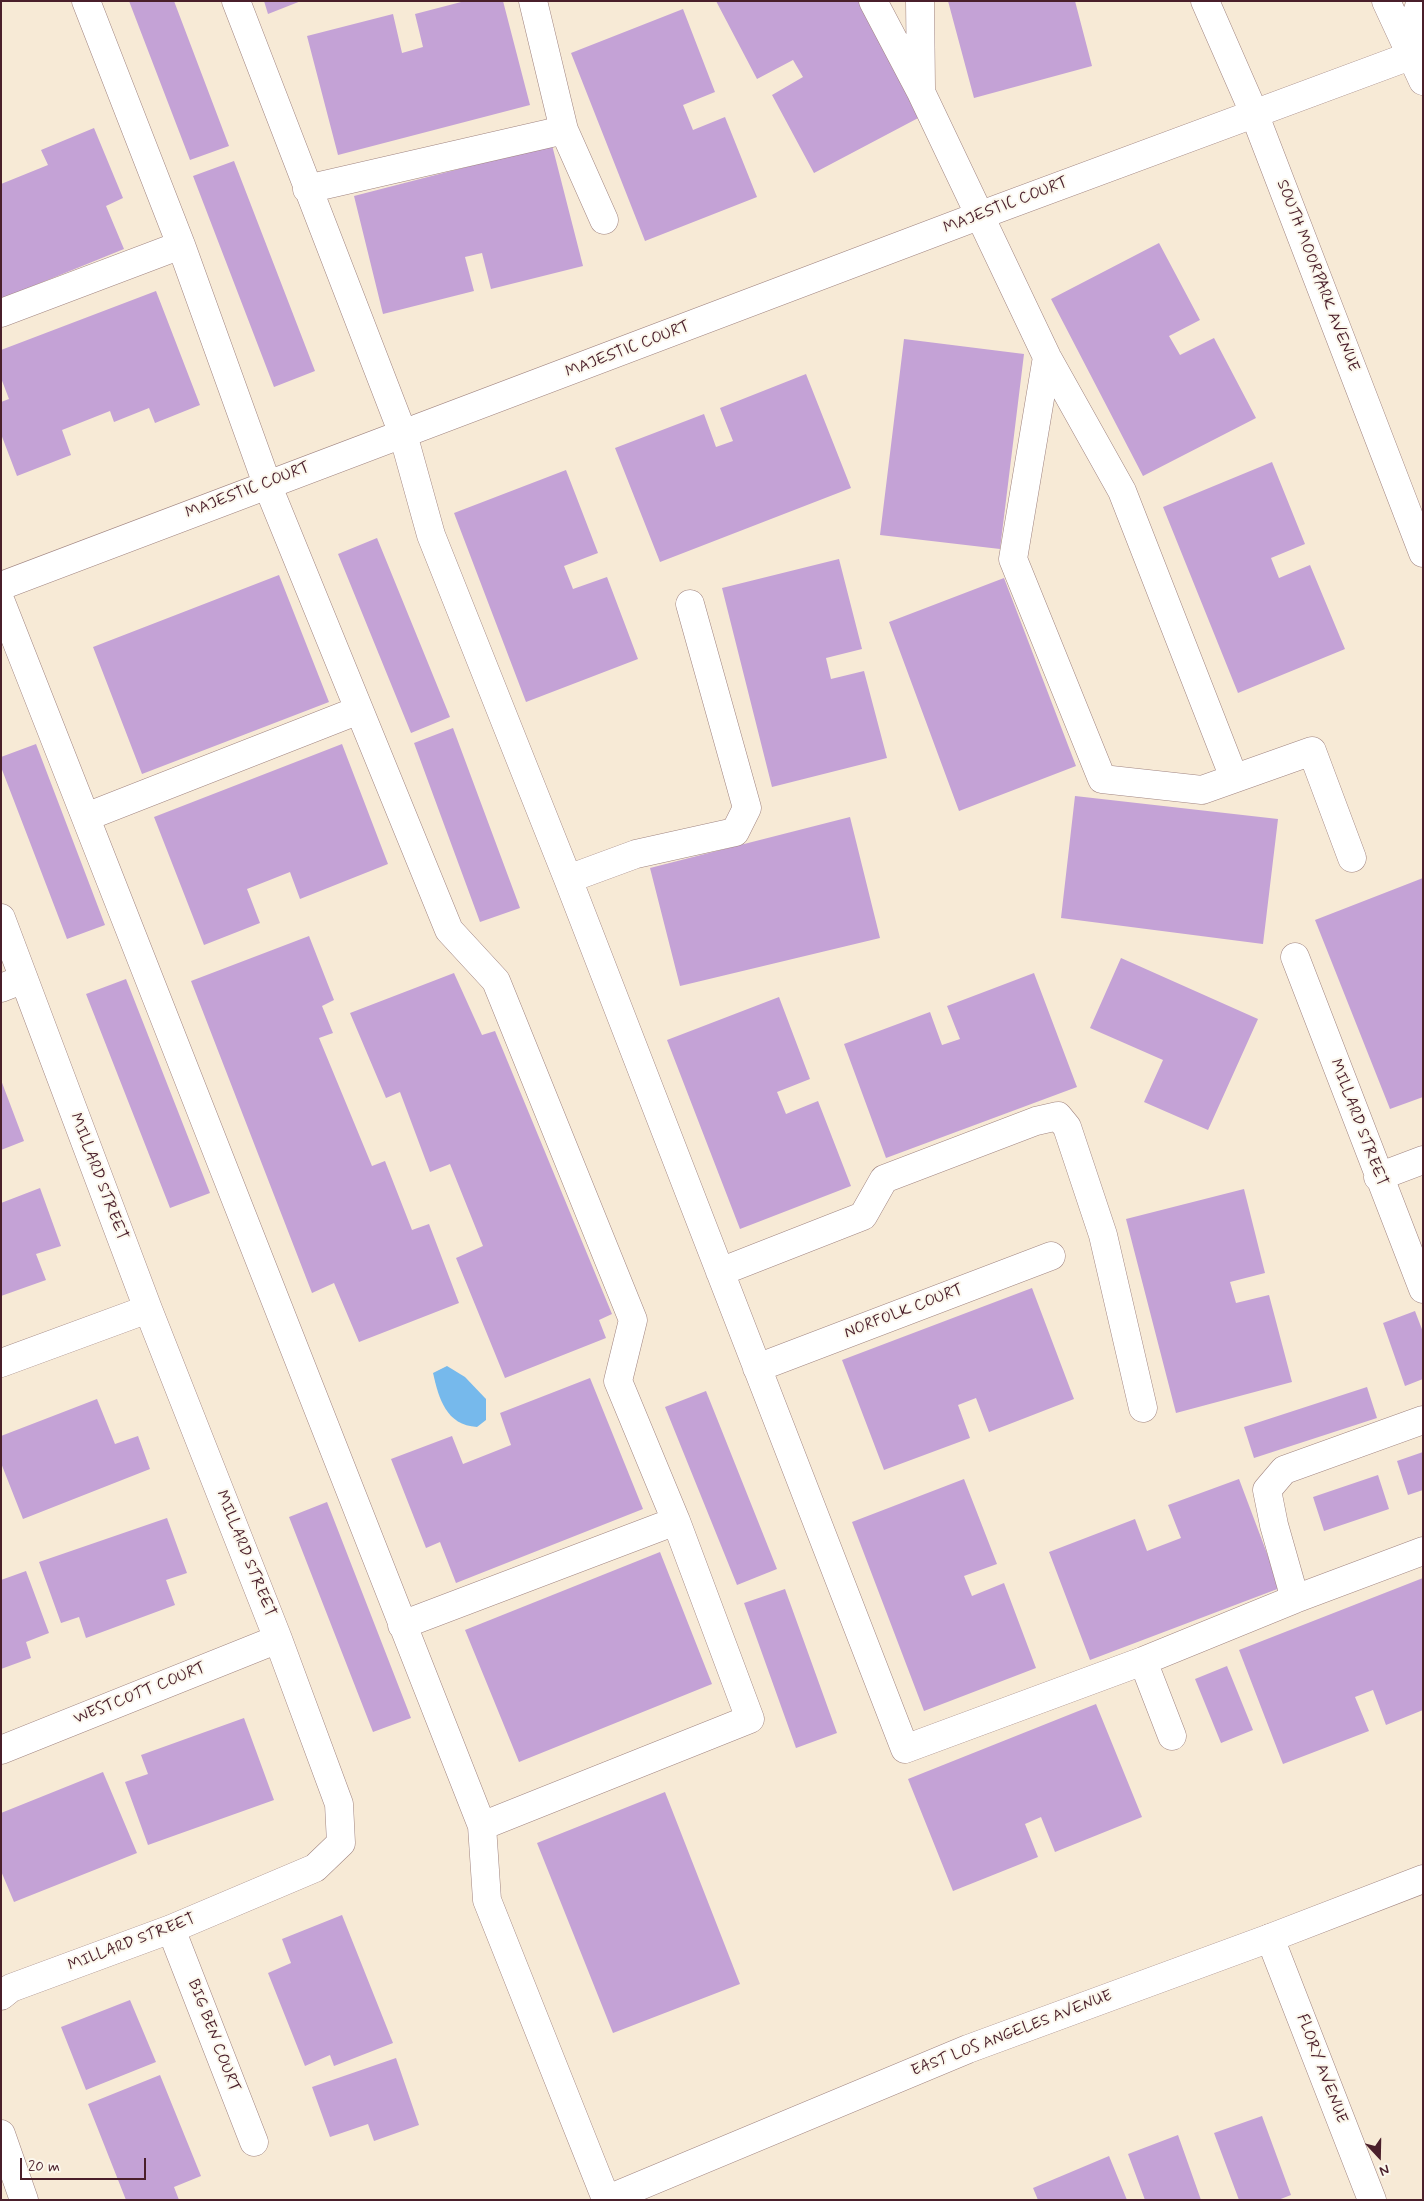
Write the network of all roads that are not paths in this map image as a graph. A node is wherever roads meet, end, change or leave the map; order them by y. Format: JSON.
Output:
{"nodes":[{"id":1,"x":86,"y":1,"type":"edge"},
{"id":2,"x":236,"y":1,"type":"edge"},
{"id":3,"x":533,"y":1,"type":"edge"},
{"id":4,"x":872,"y":1,"type":"edge"},
{"id":5,"x":920,"y":1,"type":"edge"},
{"id":6,"x":1205,"y":1,"type":"edge"},
{"id":7,"x":1386,"y":1,"type":"edge"},
{"id":8,"x":1421,"y":1,"type":"edge"},
{"id":9,"x":1416,"y":61,"type":"edge"},
{"id":10,"x":1423,"y":81,"type":"edge"},
{"id":11,"x":921,"y":92,"type":"junction"},
{"id":12,"x":1254,"y":113,"type":"junction"},
{"id":13,"x":564,"y":130,"type":"junction"},
{"id":14,"x":307,"y":189,"type":"junction"},
{"id":15,"x":981,"y":216,"type":"junction"},
{"id":16,"x":604,"y":220,"type":"dead end"},
{"id":17,"x":181,"y":245,"type":"junction"},
{"id":18,"x":1,"y":313,"type":"edge"},
{"id":19,"x":1047,"y":357,"type":"junction"},
{"id":20,"x":403,"y":434,"type":"junction"},
{"id":21,"x":267,"y":484,"type":"junction"},
{"id":22,"x":1423,"y":553,"type":"edge"},
{"id":23,"x":1,"y":586,"type":"edge"},
{"id":24,"x":1,"y":602,"type":"edge"},
{"id":25,"x":690,"y":604,"type":"dead end"},
{"id":26,"x":359,"y":710,"type":"junction"},
{"id":27,"x":1234,"y":778,"type":"junction"},
{"id":28,"x":86,"y":817,"type":"junction"},
{"id":29,"x":1352,"y":858,"type":"dead end"},
{"id":30,"x":568,"y":879,"type":"junction"},
{"id":31,"x":1,"y":918,"type":"edge"},
{"id":32,"x":1294,"y":956,"type":"dead end"},
{"id":33,"x":13,"y":984,"type":"edge"},
{"id":34,"x":1423,"y":1160,"type":"edge"},
{"id":35,"x":1378,"y":1177,"type":"junction"},
{"id":36,"x":1051,"y":1256,"type":"dead end"},
{"id":37,"x":720,"y":1272,"type":"junction"},
{"id":38,"x":1423,"y":1289,"type":"edge"},
{"id":39,"x":148,"y":1309,"type":"junction"},
{"id":40,"x":1,"y":1363,"type":"edge"},
{"id":41,"x":757,"y":1368,"type":"junction"},
{"id":42,"x":1143,"y":1408,"type":"dead end"},
{"id":43,"x":1423,"y":1420,"type":"edge"},
{"id":44,"x":676,"y":1521,"type":"junction"},
{"id":45,"x":1423,"y":1551,"type":"edge"},
{"id":46,"x":1295,"y":1599,"type":"junction"},
{"id":47,"x":402,"y":1625,"type":"junction"},
{"id":48,"x":278,"y":1640,"type":"junction"},
{"id":49,"x":1143,"y":1661,"type":"junction"},
{"id":50,"x":1172,"y":1736,"type":"dead end"},
{"id":51,"x":1,"y":1750,"type":"edge"},
{"id":52,"x":482,"y":1826,"type":"junction"},
{"id":53,"x":1423,"y":1879,"type":"edge"},
{"id":54,"x":171,"y":1929,"type":"junction"},
{"id":55,"x":1270,"y":1938,"type":"junction"},
{"id":56,"x":1,"y":1996,"type":"edge"},
{"id":57,"x":1,"y":2134,"type":"edge"},
{"id":58,"x":254,"y":2142,"type":"dead end"},
{"id":59,"x":24,"y":2200,"type":"edge"},
{"id":60,"x":606,"y":2200,"type":"edge"},
{"id":61,"x":1372,"y":2200,"type":"edge"}],
"edges":[{"from":1,"to":17,"type":"street"},
{"from":2,"to":14,"type":"street"},
{"from":3,"to":13,"type":"street"},
{"from":4,"to":11,"type":"street"},
{"from":5,"to":11,"type":"street"},
{"from":6,"to":12,"type":"street","name":"SOUTH MOORPARK AVENUE"},
{"from":7,"to":9,"type":"street"},
{"from":8,"to":9,"type":"street"},
{"from":9,"to":10,"type":"street"},
{"from":9,"to":12,"type":"street","name":"MAJESTIC COURT"},
{"from":11,"to":15,"type":"street"},
{"from":12,"to":15,"type":"street","name":"MAJESTIC COURT"},
{"from":12,"to":22,"type":"street","name":"SOUTH MOORPARK AVENUE"},
{"from":13,"to":14,"type":"street"},
{"from":13,"to":16,"type":"street"},
{"from":14,"to":20,"type":"street"},
{"from":15,"to":19,"type":"street"},
{"from":15,"to":20,"type":"street","name":"MAJESTIC COURT"},
{"from":17,"to":18,"type":"street"},
{"from":17,"to":21,"type":"street"},
{"from":19,"to":27,"type":"street"},
{"from":19,"to":27,"type":"street"},
{"from":20,"to":21,"type":"street","name":"MAJESTIC COURT"},
{"from":20,"to":30,"type":"street"},
{"from":21,"to":23,"type":"street","name":"MAJESTIC COURT"},
{"from":21,"to":26,"type":"street"},
{"from":24,"to":28,"type":"street"},
{"from":25,"to":30,"type":"street"},
{"from":26,"to":28,"type":"street"},
{"from":26,"to":44,"type":"street"},
{"from":27,"to":29,"type":"street"},
{"from":28,"to":47,"type":"street"},
{"from":30,"to":37,"type":"street"},
{"from":31,"to":33,"type":"street","name":"MILLARD STREET"},
{"from":32,"to":35,"type":"street","name":"MILLARD STREET"},
{"from":33,"to":39,"type":"street","name":"MILLARD STREET"},
{"from":34,"to":35,"type":"street"},
{"from":35,"to":38,"type":"street","name":"MILLARD STREET"},
{"from":36,"to":41,"type":"street","name":"NORFOLK COURT"},
{"from":37,"to":41,"type":"street"},
{"from":37,"to":42,"type":"street"},
{"from":39,"to":40,"type":"street"},
{"from":39,"to":48,"type":"street","name":"MILLARD STREET"},
{"from":41,"to":49,"type":"street"},
{"from":43,"to":46,"type":"street"},
{"from":44,"to":47,"type":"street"},
{"from":44,"to":52,"type":"street"},
{"from":45,"to":46,"type":"street"},
{"from":46,"to":49,"type":"street"},
{"from":47,"to":52,"type":"street"},
{"from":48,"to":51,"type":"street","name":"WESTCOTT COURT"},
{"from":48,"to":54,"type":"street","name":"MILLARD STREET"},
{"from":49,"to":50,"type":"street"},
{"from":52,"to":60,"type":"street"},
{"from":53,"to":55,"type":"street","name":"EAST LOS ANGELES AVENUE"},
{"from":54,"to":56,"type":"street","name":"MILLARD STREET"},
{"from":54,"to":58,"type":"street","name":"BIG BEN COURT"},
{"from":55,"to":60,"type":"street","name":"EAST LOS ANGELES AVENUE"},
{"from":55,"to":61,"type":"street","name":"FLORY AVENUE"},
{"from":57,"to":59,"type":"street"}]}
